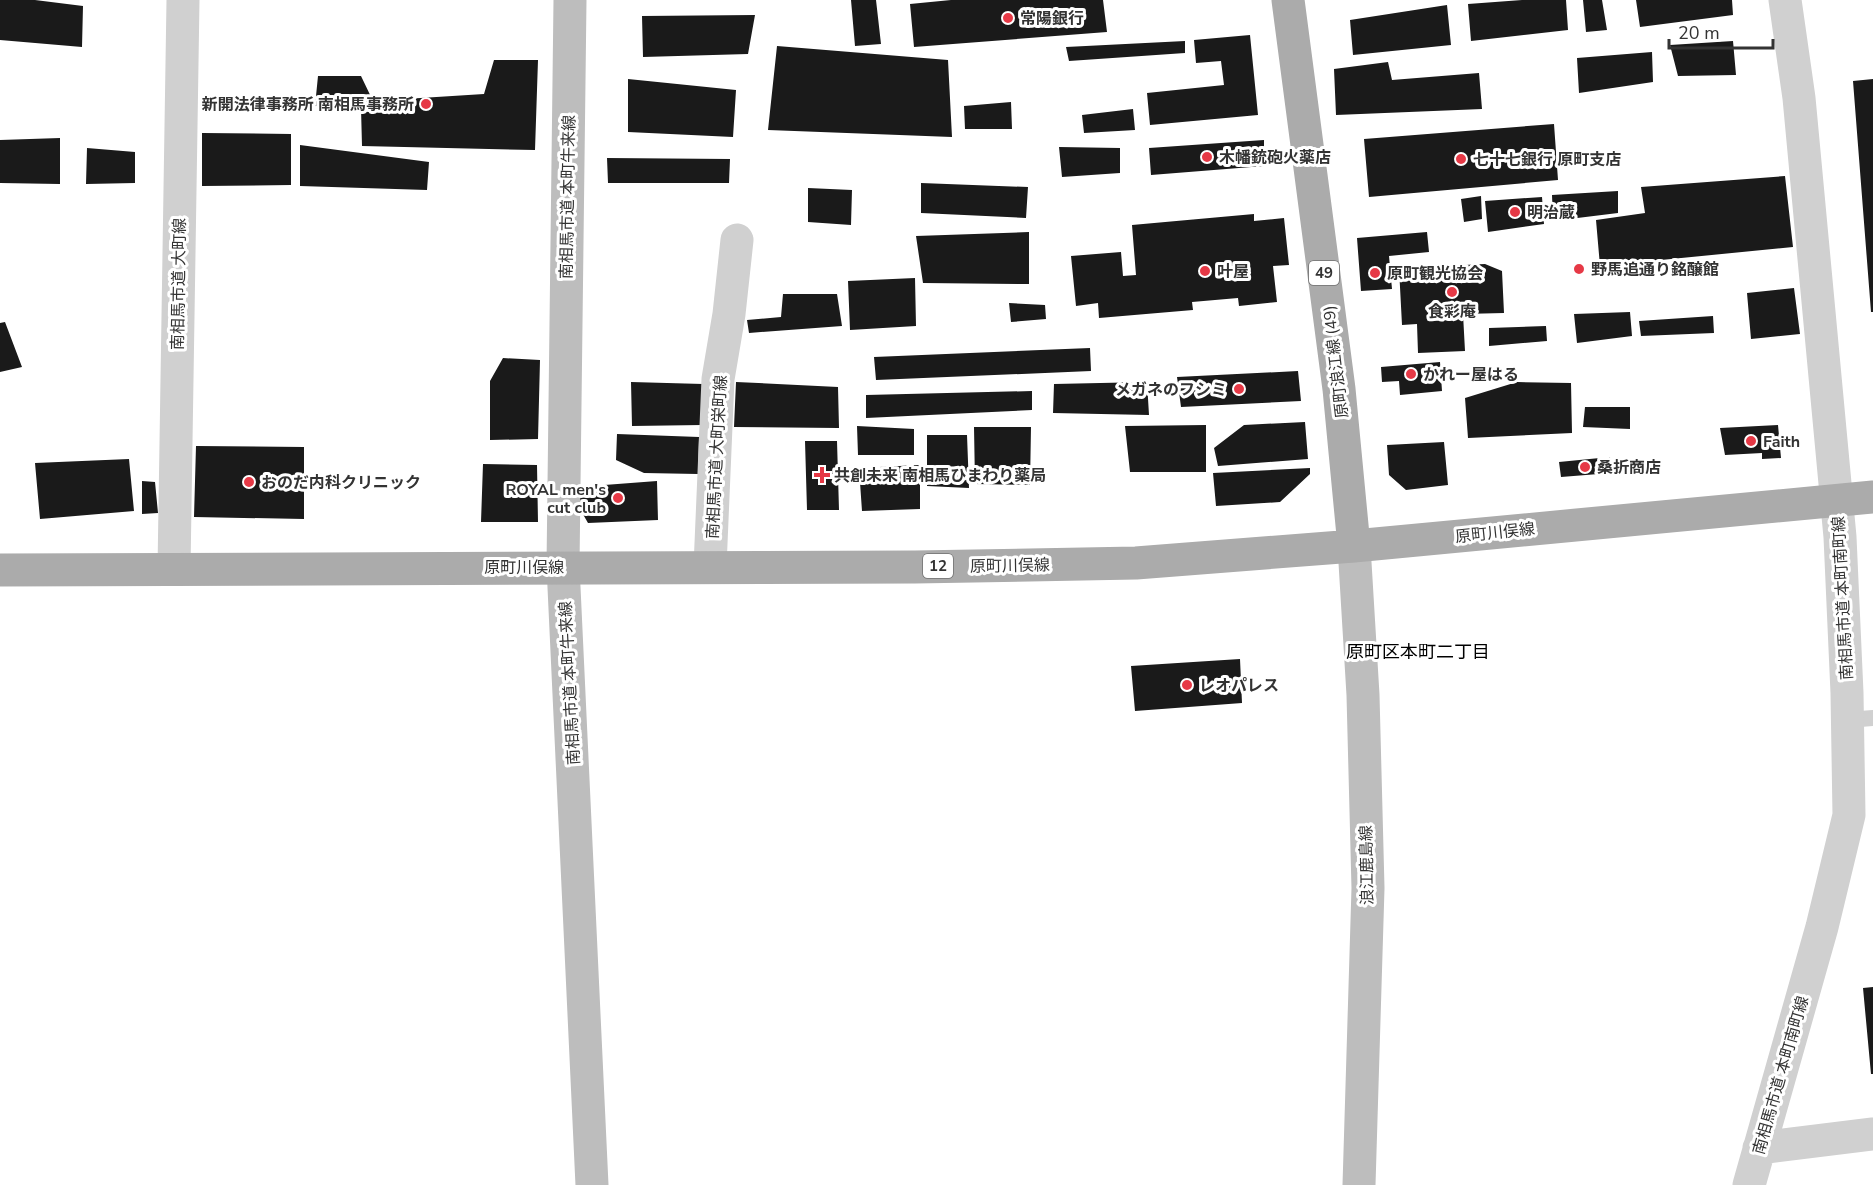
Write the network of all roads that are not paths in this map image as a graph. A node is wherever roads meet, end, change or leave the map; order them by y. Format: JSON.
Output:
{"nodes":[{"id":1,"x":183,"y":0,"type":"edge"},
{"id":2,"x":570,"y":0,"type":"edge"},
{"id":3,"x":1288,"y":0,"type":"edge"},
{"id":4,"x":1785,"y":0,"type":"edge"},
{"id":5,"x":737,"y":240,"type":"dead end"},
{"id":6,"x":1873,"y":497,"type":"edge"},
{"id":7,"x":1836,"y":500,"type":"junction"},
{"id":8,"x":1354,"y":546,"type":"junction"},
{"id":9,"x":563,"y":566,"type":"junction"},
{"id":10,"x":710,"y":567,"type":"junction"},
{"id":11,"x":174,"y":569,"type":"junction"},
{"id":12,"x":0,"y":570,"type":"edge"},
{"id":13,"x":1860,"y":719,"type":"edge"},
{"id":14,"x":1873,"y":1134,"type":"edge"},
{"id":15,"x":1759,"y":1148,"type":"junction"},
{"id":16,"x":592,"y":1185,"type":"edge"},
{"id":17,"x":1359,"y":1185,"type":"edge"},
{"id":18,"x":1749,"y":1185,"type":"edge"}],
"edges":[{"from":1,"to":11,"type":"street","name":"南相馬市道 大町線"},
{"from":2,"to":9,"type":"street","name":"南相馬市道 本町牛来線"},
{"from":3,"to":8,"type":"main road","name":"原町浪江線 (49)","number":"49"},
{"from":4,"to":7,"type":"street","name":"南相馬市道 本町南町線"},
{"from":5,"to":10,"type":"street","name":"南相馬市道 大町栄町線"},
{"from":6,"to":7,"type":"main road","name":"原町川俣線","number":"12"},
{"from":7,"to":8,"type":"main road","name":"原町川俣線","number":"12"},
{"from":7,"to":13,"type":"street","name":"南相馬市道 本町南町線"},
{"from":8,"to":10,"type":"main road","name":"原町川俣線","number":"12"},
{"from":8,"to":17,"type":"street","name":"浪江鹿島線"},
{"from":9,"to":10,"type":"main road","name":"原町川俣線","number":"12"},
{"from":9,"to":11,"type":"main road","name":"原町川俣線","number":"12"},
{"from":9,"to":16,"type":"street","name":"南相馬市道 本町牛来線"},
{"from":11,"to":12,"type":"main road","name":"原町川俣線","number":"12"},
{"from":13,"to":15,"type":"street","name":"南相馬市道 本町南町線"},
{"from":14,"to":15,"type":"street"},
{"from":15,"to":18,"type":"street","name":"南相馬市道 本町南町線"}]}
